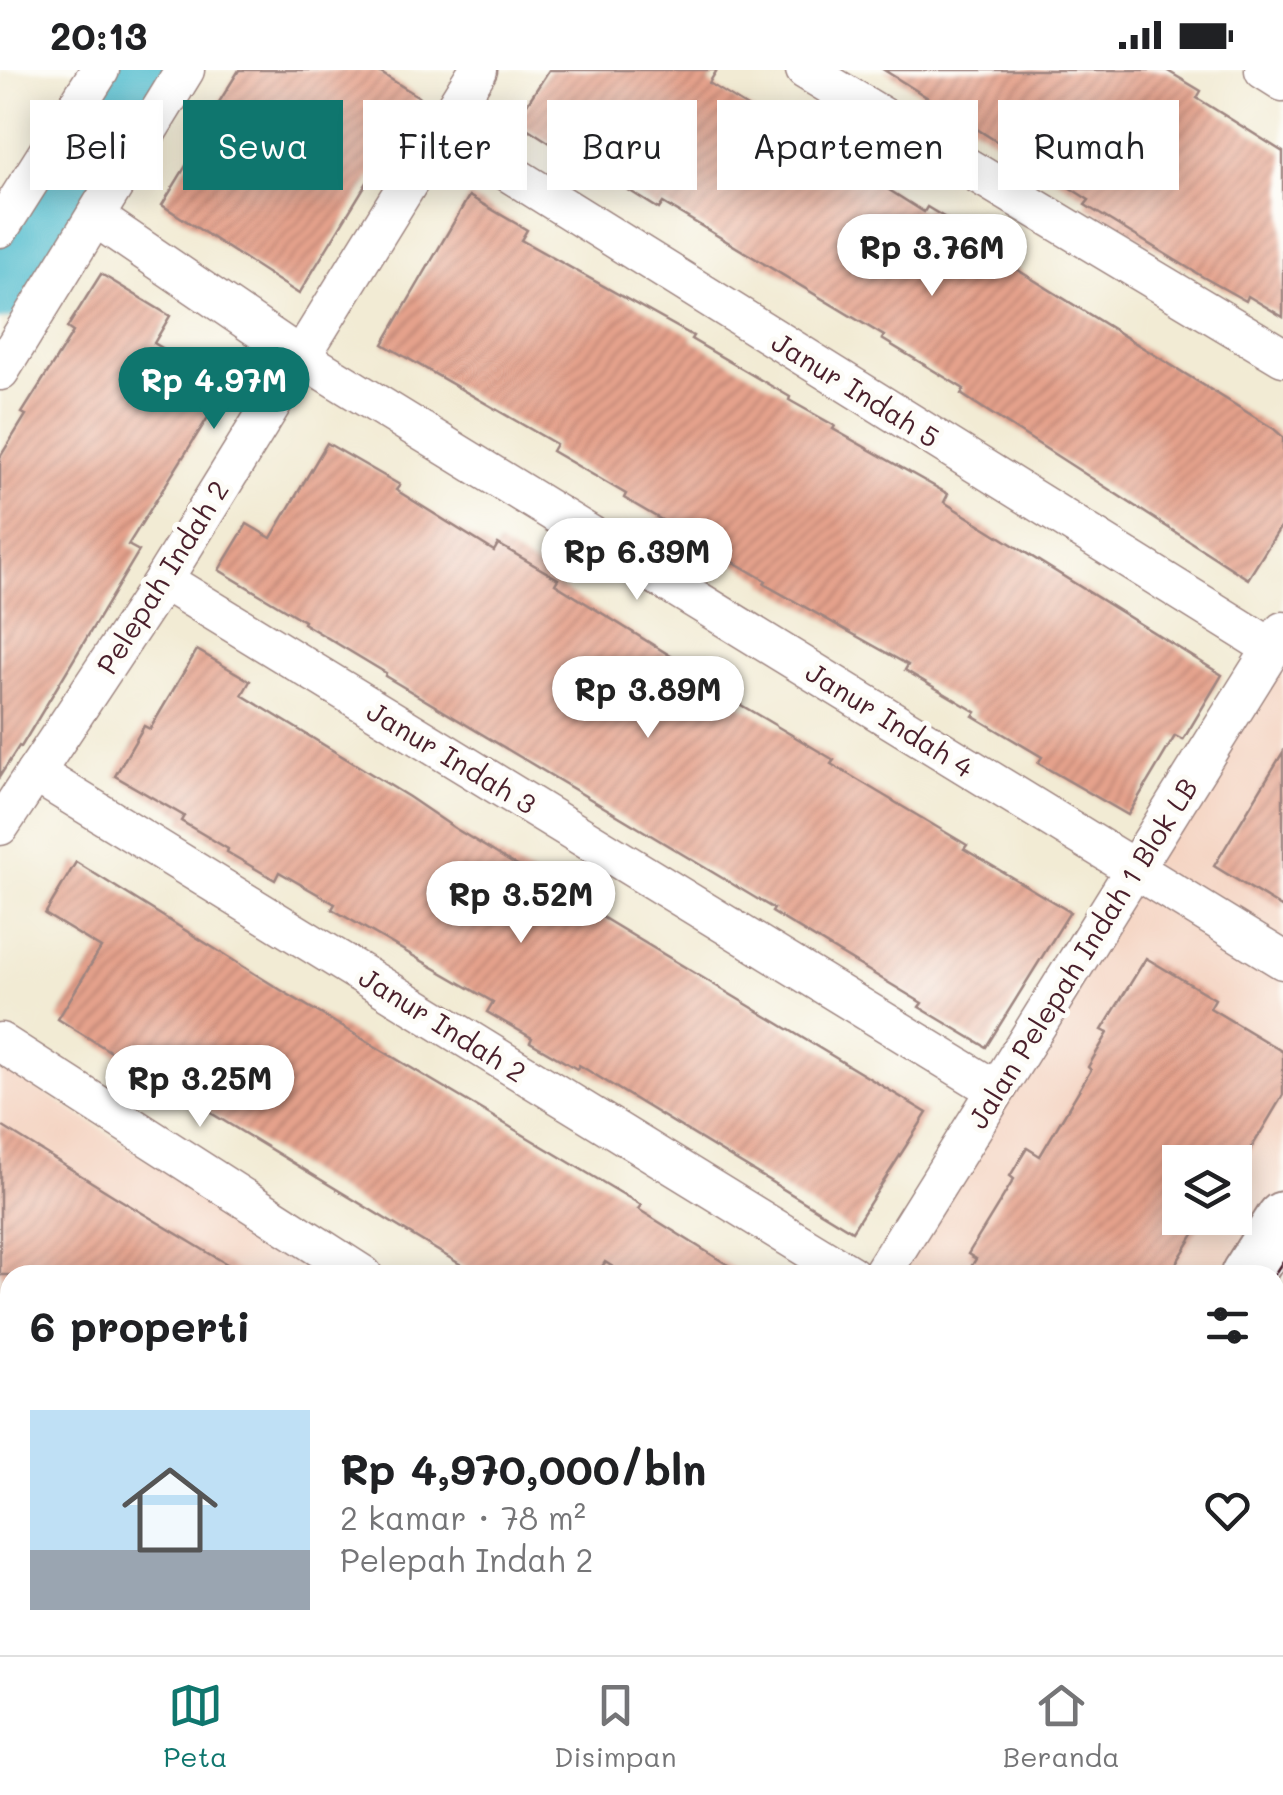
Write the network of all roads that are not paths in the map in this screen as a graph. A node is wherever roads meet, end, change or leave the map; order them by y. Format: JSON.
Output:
{"nodes":[{"id":1,"x":100,"y":70,"type":"edge"},
{"id":2,"x":185,"y":70,"type":"edge"},
{"id":3,"x":478,"y":70,"type":"edge"},
{"id":4,"x":805,"y":70,"type":"edge"},
{"id":5,"x":1264,"y":70,"type":"edge"},
{"id":6,"x":1283,"y":82,"type":"edge"},
{"id":7,"x":458,"y":100,"type":"edge"},
{"id":8,"x":527,"y":183,"type":"edge"},
{"id":9,"x":401,"y":190,"type":"edge"},
{"id":10,"x":95,"y":218,"type":"junction"},
{"id":11,"x":0,"y":228,"type":"edge"},
{"id":12,"x":299,"y":356,"type":"junction"},
{"id":13,"x":1283,"y":357,"type":"edge"},
{"id":14,"x":0,"y":371,"type":"edge"},
{"id":15,"x":163,"y":580,"type":"junction"},
{"id":16,"x":1278,"y":640,"type":"edge"},
{"id":17,"x":35,"y":773,"type":"junction"},
{"id":18,"x":0,"y":826,"type":"edge"},
{"id":19,"x":1134,"y":869,"type":"junction"},
{"id":20,"x":1283,"y":960,"type":"edge"},
{"id":21,"x":0,"y":1042,"type":"edge"},
{"id":22,"x":996,"y":1090,"type":"junction"},
{"id":23,"x":1283,"y":1218,"type":"edge"},
{"id":24,"x":347,"y":1265,"type":"edge"},
{"id":25,"x":835,"y":1265,"type":"edge"},
{"id":26,"x":887,"y":1265,"type":"edge"},
{"id":27,"x":1254,"y":1265,"type":"edge"}],
"edges":[{"from":1,"to":11,"type":"street"},
{"from":2,"to":10,"type":"street"},
{"from":3,"to":7,"type":"street","name":"Pelepah Indah 2"},
{"from":4,"to":13,"type":"street"},
{"from":5,"to":6,"type":"street"},
{"from":8,"to":16,"type":"street","name":"Janur Indah 5"},
{"from":9,"to":12,"type":"street","name":"Pelepah Indah 2"},
{"from":10,"to":12,"type":"street","name":"Janur Indah 4"},
{"from":10,"to":14,"type":"street"},
{"from":12,"to":15,"type":"street","name":"Pelepah Indah 2"},
{"from":12,"to":19,"type":"street","name":"Janur Indah 4"},
{"from":15,"to":17,"type":"street","name":"Pelepah Indah 2"},
{"from":15,"to":22,"type":"street","name":"Janur Indah 3"},
{"from":16,"to":19,"type":"street","name":"Jalan Pelepah Indah 1 Blok LB"},
{"from":17,"to":18,"type":"street","name":"Pelepah Indah 2"},
{"from":17,"to":25,"type":"street","name":"Janur Indah 2"},
{"from":19,"to":20,"type":"street","name":"Janur Indah 4"},
{"from":19,"to":22,"type":"street","name":"Jalan Pelepah Indah 1 Blok LB"},
{"from":21,"to":24,"type":"street"},
{"from":22,"to":26,"type":"street","name":"Jalan Pelepah Indah 1 Blok LB"},
{"from":23,"to":27,"type":"main road"}]}
